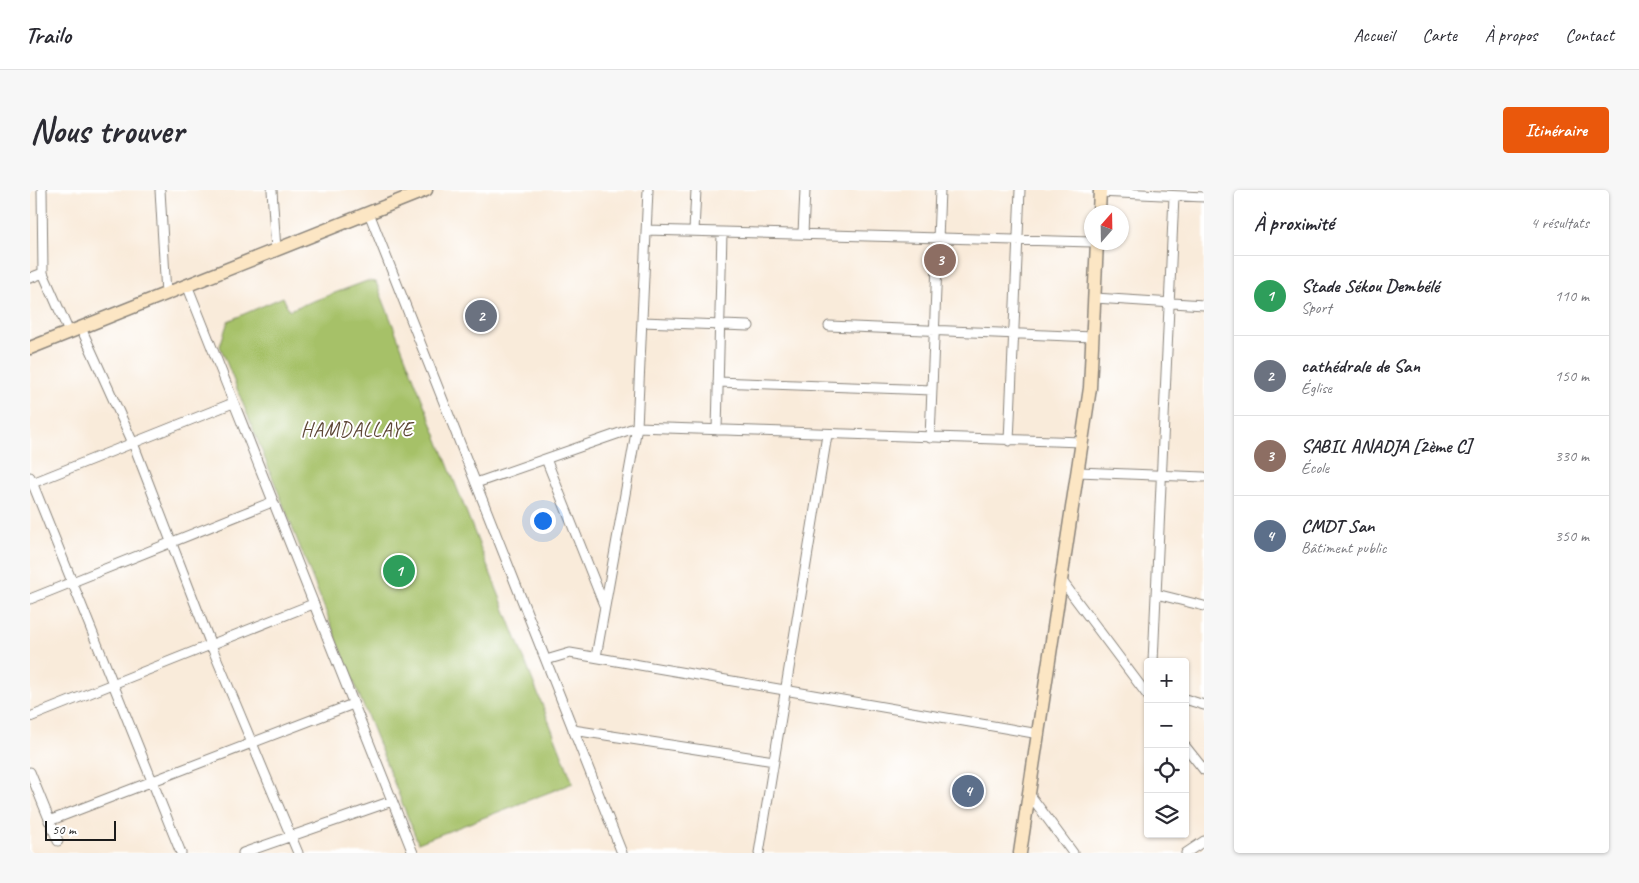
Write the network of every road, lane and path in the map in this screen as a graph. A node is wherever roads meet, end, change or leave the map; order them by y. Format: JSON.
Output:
{"nodes":[{"id":1,"x":42,"y":190,"type":"edge"},
{"id":2,"x":160,"y":190,"type":"edge"},
{"id":3,"x":272,"y":190,"type":"edge"},
{"id":4,"x":426,"y":190,"type":"edge"},
{"id":5,"x":648,"y":190,"type":"edge"},
{"id":6,"x":696,"y":190,"type":"edge"},
{"id":7,"x":805,"y":190,"type":"edge"},
{"id":8,"x":940,"y":190,"type":"edge"},
{"id":9,"x":1020,"y":190,"type":"edge"},
{"id":10,"x":1100,"y":191,"type":"edge"},
{"id":11,"x":1135,"y":192,"type":"edge"},
{"id":12,"x":1174,"y":196,"type":"junction"},
{"id":13,"x":1204,"y":197,"type":"edge"},
{"id":14,"x":1099,"y":205,"type":"edge"},
{"id":15,"x":369,"y":212,"type":"junction"},
{"id":16,"x":646,"y":230,"type":"junction"},
{"id":17,"x":694,"y":231,"type":"junction"},
{"id":18,"x":722,"y":232,"type":"junction"},
{"id":19,"x":803,"y":234,"type":"junction"},
{"id":20,"x":938,"y":238,"type":"junction"},
{"id":21,"x":1018,"y":240,"type":"junction"},
{"id":22,"x":1084,"y":242,"type":"edge"},
{"id":23,"x":276,"y":250,"type":"junction"},
{"id":24,"x":1097,"y":250,"type":"edge"},
{"id":25,"x":43,"y":273,"type":"junction"},
{"id":26,"x":30,"y":278,"type":"edge"},
{"id":27,"x":187,"y":285,"type":"junction"},
{"id":28,"x":166,"y":294,"type":"junction"},
{"id":29,"x":1094,"y":298,"type":"junction"},
{"id":30,"x":1169,"y":302,"type":"junction"},
{"id":31,"x":1204,"y":305,"type":"edge"},
{"id":32,"x":642,"y":322,"type":"junction"},
{"id":33,"x":720,"y":325,"type":"junction"},
{"id":34,"x":749,"y":326,"type":"dead end"},
{"id":35,"x":829,"y":326,"type":"dead end"},
{"id":36,"x":75,"y":330,"type":"junction"},
{"id":37,"x":935,"y":330,"type":"junction"},
{"id":38,"x":1014,"y":334,"type":"junction"},
{"id":39,"x":1093,"y":336,"type":"junction"},
{"id":40,"x":30,"y":348,"type":"edge"},
{"id":41,"x":718,"y":382,"type":"junction"},
{"id":42,"x":932,"y":390,"type":"junction"},
{"id":43,"x":232,"y":403,"type":"junction"},
{"id":44,"x":637,"y":427,"type":"junction"},
{"id":45,"x":717,"y":430,"type":"junction"},
{"id":46,"x":827,"y":434,"type":"junction"},
{"id":47,"x":930,"y":438,"type":"junction"},
{"id":48,"x":1009,"y":441,"type":"junction"},
{"id":49,"x":1082,"y":442,"type":"junction"},
{"id":50,"x":132,"y":443,"type":"junction"},
{"id":51,"x":546,"y":459,"type":"junction"},
{"id":52,"x":1078,"y":472,"type":"junction"},
{"id":53,"x":1162,"y":475,"type":"junction"},
{"id":54,"x":1204,"y":477,"type":"edge"},
{"id":55,"x":31,"y":482,"type":"edge"},
{"id":56,"x":476,"y":483,"type":"junction"},
{"id":57,"x":272,"y":502,"type":"junction"},
{"id":58,"x":171,"y":542,"type":"junction"},
{"id":59,"x":72,"y":582,"type":"junction"},
{"id":60,"x":1062,"y":582,"type":"junction"},
{"id":61,"x":1156,"y":594,"type":"junction"},
{"id":62,"x":30,"y":600,"type":"edge"},
{"id":63,"x":313,"y":604,"type":"junction"},
{"id":64,"x":605,"y":606,"type":"junction"},
{"id":65,"x":1204,"y":606,"type":"edge"},
{"id":66,"x":211,"y":645,"type":"junction"},
{"id":67,"x":596,"y":658,"type":"junction"},
{"id":68,"x":1153,"y":658,"type":"edge"},
{"id":69,"x":546,"y":660,"type":"junction"},
{"id":70,"x":114,"y":684,"type":"junction"},
{"id":71,"x":786,"y":690,"type":"junction"},
{"id":72,"x":1144,"y":691,"type":"edge"},
{"id":73,"x":1189,"y":700,"type":"edge"},
{"id":74,"x":353,"y":704,"type":"junction"},
{"id":75,"x":1204,"y":706,"type":"edge"},
{"id":76,"x":30,"y":717,"type":"edge"},
{"id":77,"x":574,"y":730,"type":"junction"},
{"id":78,"x":1039,"y":734,"type":"junction"},
{"id":79,"x":251,"y":744,"type":"junction"},
{"id":80,"x":1187,"y":748,"type":"edge"},
{"id":81,"x":774,"y":761,"type":"junction"},
{"id":82,"x":1204,"y":770,"type":"edge"},
{"id":83,"x":30,"y":772,"type":"edge"},
{"id":84,"x":153,"y":781,"type":"junction"},
{"id":85,"x":1030,"y":795,"type":"junction"},
{"id":86,"x":392,"y":801,"type":"junction"},
{"id":87,"x":49,"y":821,"type":"junction"},
{"id":88,"x":290,"y":837,"type":"junction"},
{"id":89,"x":58,"y":841,"type":"dead end"},
{"id":90,"x":1204,"y":841,"type":"edge"},
{"id":91,"x":181,"y":853,"type":"edge"},
{"id":92,"x":243,"y":853,"type":"edge"},
{"id":93,"x":298,"y":853,"type":"edge"},
{"id":94,"x":413,"y":853,"type":"edge"},
{"id":95,"x":622,"y":853,"type":"edge"},
{"id":96,"x":759,"y":853,"type":"edge"},
{"id":97,"x":1020,"y":853,"type":"edge"},
{"id":98,"x":1073,"y":853,"type":"edge"},
{"id":99,"x":1186,"y":853,"type":"edge"}],
"edges":[{"from":1,"to":25,"type":"street"},
{"from":2,"to":28,"type":"street"},
{"from":3,"to":23,"type":"street"},
{"from":4,"to":15,"type":"main road"},
{"from":5,"to":16,"type":"street"},
{"from":6,"to":17,"type":"street"},
{"from":7,"to":19,"type":"street"},
{"from":8,"to":20,"type":"street"},
{"from":9,"to":21,"type":"street"},
{"from":10,"to":11,"type":"street"},
{"from":10,"to":14,"type":"main road"},
{"from":11,"to":12,"type":"street"},
{"from":12,"to":13,"type":"street"},
{"from":12,"to":30,"type":"street"},
{"from":15,"to":23,"type":"main road"},
{"from":15,"to":56,"type":"street"},
{"from":16,"to":17,"type":"street"},
{"from":16,"to":32,"type":"street"},
{"from":17,"to":18,"type":"street"},
{"from":18,"to":19,"type":"street"},
{"from":18,"to":33,"type":"street"},
{"from":19,"to":20,"type":"street"},
{"from":20,"to":21,"type":"street"},
{"from":20,"to":37,"type":"street"},
{"from":21,"to":22,"type":"street"},
{"from":21,"to":38,"type":"street"},
{"from":23,"to":27,"type":"main road"},
{"from":24,"to":29,"type":"main road"},
{"from":25,"to":26,"type":"street"},
{"from":25,"to":36,"type":"street"},
{"from":27,"to":28,"type":"main road"},
{"from":27,"to":43,"type":"street"},
{"from":28,"to":36,"type":"main road"},
{"from":29,"to":30,"type":"street"},
{"from":29,"to":39,"type":"main road"},
{"from":30,"to":31,"type":"street"},
{"from":30,"to":53,"type":"street"},
{"from":32,"to":33,"type":"street"},
{"from":32,"to":44,"type":"street"},
{"from":33,"to":34,"type":"street"},
{"from":33,"to":41,"type":"street"},
{"from":35,"to":37,"type":"street"},
{"from":36,"to":40,"type":"main road"},
{"from":36,"to":50,"type":"street"},
{"from":37,"to":38,"type":"street"},
{"from":37,"to":42,"type":"street"},
{"from":38,"to":39,"type":"street"},
{"from":38,"to":48,"type":"street"},
{"from":39,"to":49,"type":"main road"},
{"from":41,"to":42,"type":"street"},
{"from":41,"to":45,"type":"street"},
{"from":42,"to":47,"type":"street"},
{"from":43,"to":50,"type":"street"},
{"from":43,"to":57,"type":"street"},
{"from":44,"to":45,"type":"street"},
{"from":44,"to":51,"type":"street"},
{"from":44,"to":64,"type":"street"},
{"from":45,"to":46,"type":"street"},
{"from":46,"to":47,"type":"street"},
{"from":46,"to":71,"type":"street"},
{"from":47,"to":48,"type":"street"},
{"from":48,"to":49,"type":"street"},
{"from":49,"to":52,"type":"main road"},
{"from":50,"to":55,"type":"street"},
{"from":50,"to":58,"type":"street"},
{"from":51,"to":56,"type":"street"},
{"from":51,"to":64,"type":"street"},
{"from":52,"to":53,"type":"street"},
{"from":52,"to":60,"type":"main road"},
{"from":53,"to":54,"type":"street"},
{"from":53,"to":61,"type":"street"},
{"from":55,"to":59,"type":"street"},
{"from":56,"to":69,"type":"street"},
{"from":57,"to":58,"type":"street"},
{"from":57,"to":63,"type":"street"},
{"from":58,"to":59,"type":"street"},
{"from":58,"to":66,"type":"street"},
{"from":59,"to":62,"type":"street"},
{"from":59,"to":70,"type":"street"},
{"from":60,"to":72,"type":"street"},
{"from":60,"to":78,"type":"main road"},
{"from":61,"to":65,"type":"street"},
{"from":61,"to":68,"type":"street"},
{"from":63,"to":66,"type":"street"},
{"from":63,"to":74,"type":"street"},
{"from":64,"to":67,"type":"street"},
{"from":66,"to":70,"type":"street"},
{"from":66,"to":79,"type":"street"},
{"from":67,"to":69,"type":"street"},
{"from":67,"to":71,"type":"street"},
{"from":69,"to":77,"type":"street"},
{"from":70,"to":76,"type":"street"},
{"from":70,"to":84,"type":"street"},
{"from":71,"to":78,"type":"street"},
{"from":71,"to":81,"type":"street"},
{"from":73,"to":75,"type":"street"},
{"from":74,"to":79,"type":"street"},
{"from":74,"to":86,"type":"street"},
{"from":77,"to":81,"type":"street"},
{"from":77,"to":95,"type":"street"},
{"from":78,"to":85,"type":"main road"},
{"from":79,"to":84,"type":"street"},
{"from":79,"to":88,"type":"street"},
{"from":80,"to":82,"type":"street"},
{"from":81,"to":96,"type":"street"},
{"from":83,"to":87,"type":"street"},
{"from":84,"to":87,"type":"street"},
{"from":84,"to":91,"type":"street"},
{"from":85,"to":97,"type":"main road"},
{"from":85,"to":98,"type":"street"},
{"from":86,"to":88,"type":"street"},
{"from":86,"to":94,"type":"street"},
{"from":87,"to":89,"type":"street"},
{"from":88,"to":92,"type":"street"},
{"from":88,"to":93,"type":"street"},
{"from":90,"to":99,"type":"street"}]}
